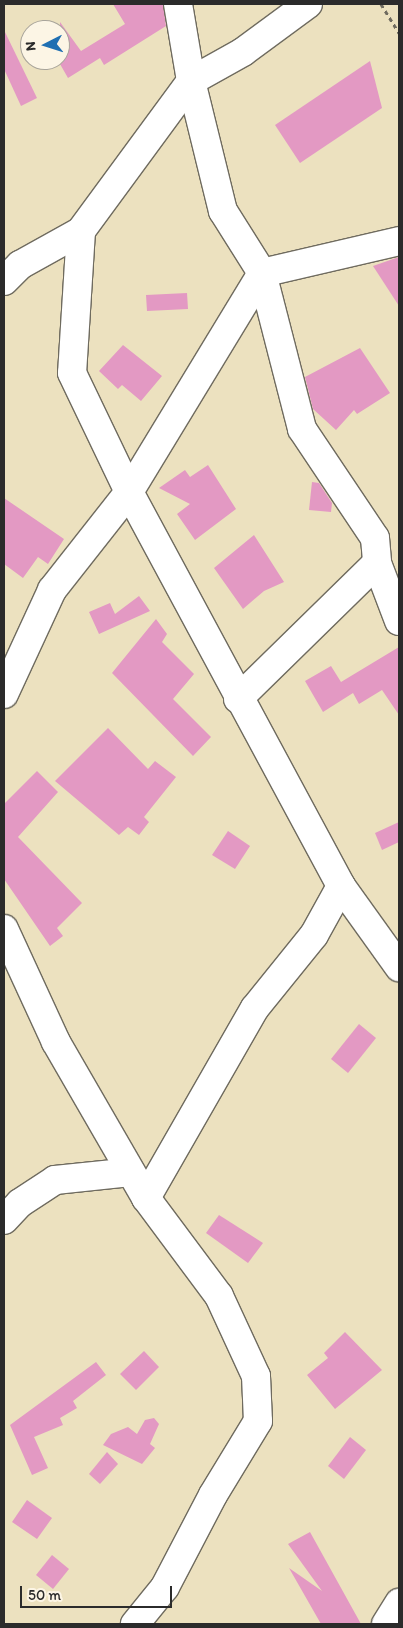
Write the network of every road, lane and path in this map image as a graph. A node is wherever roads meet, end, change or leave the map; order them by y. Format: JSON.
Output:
{"nodes":[{"id":1,"x":178,"y":4,"type":"edge"},
{"id":2,"x":308,"y":4,"type":"edge"},
{"id":3,"x":382,"y":4,"type":"edge"},
{"id":4,"x":399,"y":33,"type":"edge"},
{"id":5,"x":191,"y":81,"type":"junction"},
{"id":6,"x":81,"y":231,"type":"junction"},
{"id":7,"x":399,"y":241,"type":"edge"},
{"id":8,"x":262,"y":273,"type":"junction"},
{"id":9,"x":4,"y":281,"type":"edge"},
{"id":10,"x":129,"y":492,"type":"junction"},
{"id":11,"x":378,"y":563,"type":"junction"},
{"id":12,"x":399,"y":621,"type":"edge"},
{"id":13,"x":4,"y":694,"type":"edge"},
{"id":14,"x":238,"y":699,"type":"junction"},
{"id":15,"x":341,"y":886,"type":"junction"},
{"id":16,"x":4,"y":929,"type":"edge"},
{"id":17,"x":399,"y":967,"type":"edge"},
{"id":18,"x":131,"y":1172,"type":"junction"},
{"id":19,"x":146,"y":1198,"type":"junction"},
{"id":20,"x":4,"y":1220,"type":"edge"},
{"id":21,"x":399,"y":1602,"type":"edge"},
{"id":22,"x":135,"y":1624,"type":"edge"},
{"id":23,"x":386,"y":1624,"type":"edge"}],
"edges":[{"from":1,"to":5,"type":"street"},
{"from":2,"to":5,"type":"street"},
{"from":3,"to":4,"type":"path"},
{"from":5,"to":6,"type":"street"},
{"from":5,"to":8,"type":"street"},
{"from":6,"to":9,"type":"street"},
{"from":6,"to":10,"type":"street"},
{"from":7,"to":8,"type":"street"},
{"from":8,"to":10,"type":"street"},
{"from":8,"to":11,"type":"street"},
{"from":10,"to":13,"type":"street"},
{"from":10,"to":14,"type":"street"},
{"from":11,"to":12,"type":"street"},
{"from":11,"to":14,"type":"street"},
{"from":14,"to":15,"type":"street"},
{"from":15,"to":17,"type":"street"},
{"from":15,"to":19,"type":"street"},
{"from":16,"to":18,"type":"street"},
{"from":18,"to":19,"type":"street"},
{"from":18,"to":20,"type":"street"},
{"from":19,"to":22,"type":"street"},
{"from":21,"to":23,"type":"street"}]}
